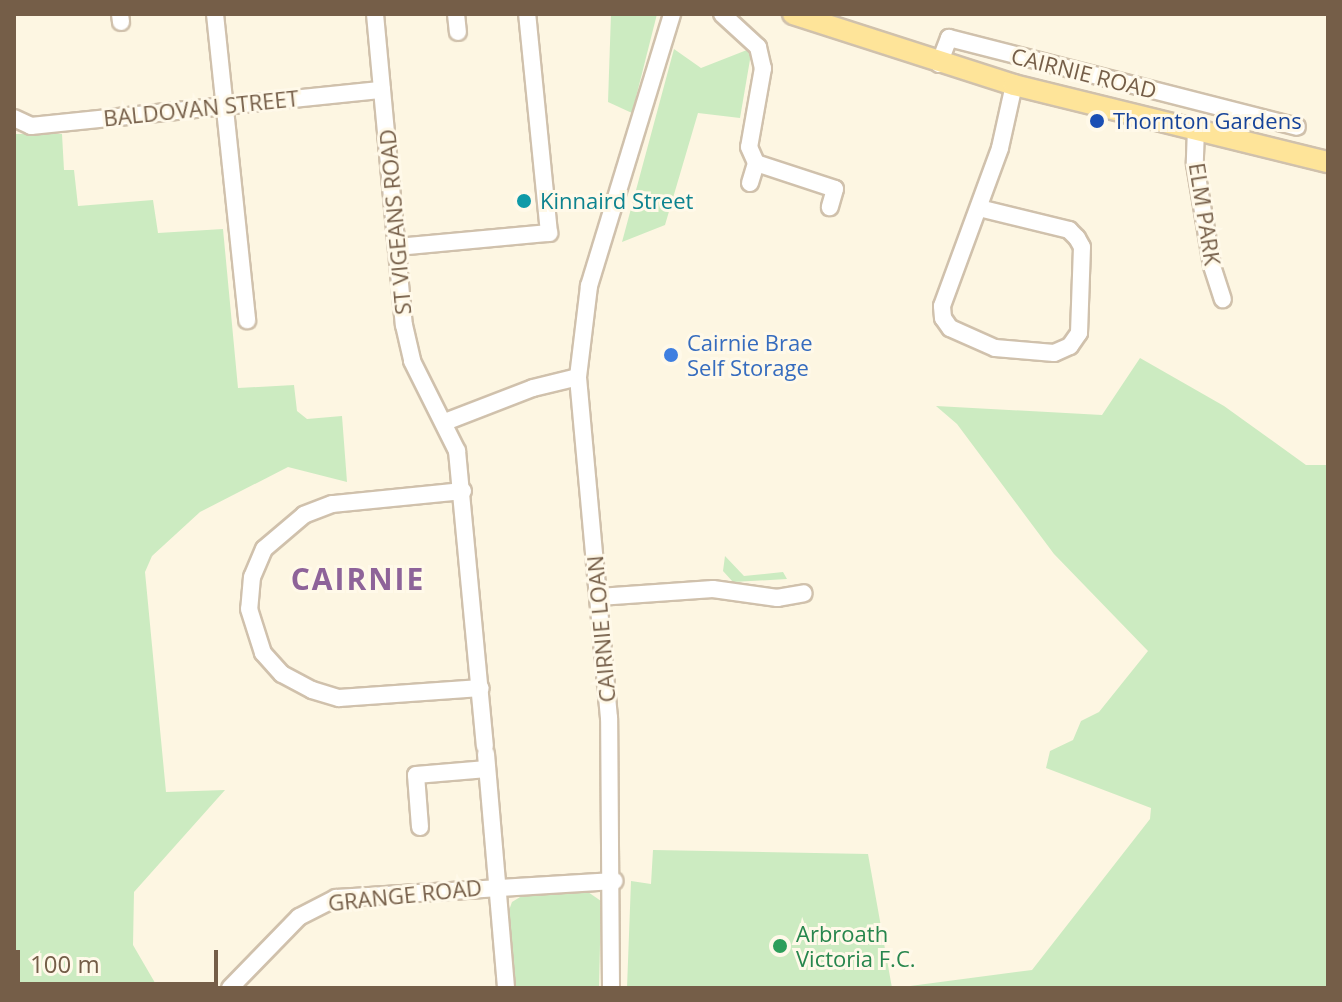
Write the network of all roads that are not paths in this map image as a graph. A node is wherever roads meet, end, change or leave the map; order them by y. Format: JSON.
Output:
{"nodes":[{"id":1,"x":215,"y":14,"type":"edge"},
{"id":2,"x":375,"y":14,"type":"edge"},
{"id":3,"x":456,"y":14,"type":"edge"},
{"id":4,"x":527,"y":14,"type":"edge"},
{"id":5,"x":672,"y":14,"type":"edge"},
{"id":6,"x":722,"y":14,"type":"edge"},
{"id":7,"x":793,"y":14,"type":"edge"},
{"id":8,"x":458,"y":32,"type":"dead end"},
{"id":9,"x":939,"y":64,"type":"junction"},
{"id":10,"x":1014,"y":85,"type":"junction"},
{"id":11,"x":382,"y":90,"type":"junction"},
{"id":12,"x":224,"y":105,"type":"junction"},
{"id":13,"x":1247,"y":113,"type":"junction"},
{"id":14,"x":17,"y":121,"type":"edge"},
{"id":15,"x":1297,"y":127,"type":"dead end"},
{"id":16,"x":1196,"y":128,"type":"junction"},
{"id":17,"x":1240,"y":138,"type":"junction"},
{"id":18,"x":1328,"y":162,"type":"edge"},
{"id":19,"x":756,"y":163,"type":"junction"},
{"id":20,"x":750,"y":183,"type":"dead end"},
{"id":21,"x":830,"y":207,"type":"dead end"},
{"id":22,"x":979,"y":208,"type":"junction"},
{"id":23,"x":397,"y":247,"type":"junction"},
{"id":24,"x":1223,"y":299,"type":"dead end"},
{"id":25,"x":247,"y":320,"type":"dead end"},
{"id":26,"x":578,"y":377,"type":"junction"},
{"id":27,"x":445,"y":422,"type":"junction"},
{"id":28,"x":463,"y":491,"type":"junction"},
{"id":29,"x":804,"y":593,"type":"dead end"},
{"id":30,"x":599,"y":597,"type":"junction"},
{"id":31,"x":481,"y":688,"type":"junction"},
{"id":32,"x":486,"y":756,"type":"junction"},
{"id":33,"x":420,"y":827,"type":"dead end"},
{"id":34,"x":614,"y":881,"type":"junction"},
{"id":35,"x":497,"y":886,"type":"junction"},
{"id":36,"x":230,"y":988,"type":"edge"},
{"id":37,"x":506,"y":988,"type":"edge"},
{"id":38,"x":611,"y":988,"type":"edge"}],
"edges":[{"from":1,"to":12,"type":"street"},
{"from":2,"to":11,"type":"street","name":"ST VIGEANS ROAD"},
{"from":3,"to":8,"type":"street"},
{"from":4,"to":23,"type":"street"},
{"from":5,"to":26,"type":"street","name":"CAIRNIE LOAN"},
{"from":6,"to":19,"type":"street"},
{"from":7,"to":9,"type":"main road","name":"CAIRNIE ROAD"},
{"from":9,"to":10,"type":"main road","name":"CAIRNIE ROAD"},
{"from":9,"to":13,"type":"street","name":"CAIRNIE ROAD"},
{"from":10,"to":16,"type":"main road","name":"CAIRNIE ROAD"},
{"from":10,"to":22,"type":"street"},
{"from":11,"to":12,"type":"street","name":"BALDOVAN STREET"},
{"from":11,"to":23,"type":"street","name":"ST VIGEANS ROAD"},
{"from":12,"to":14,"type":"street","name":"BALDOVAN STREET"},
{"from":12,"to":25,"type":"street"},
{"from":13,"to":15,"type":"street","name":"CAIRNIE ROAD"},
{"from":13,"to":17,"type":"street"},
{"from":16,"to":17,"type":"main road","name":"CAIRNIE ROAD"},
{"from":16,"to":24,"type":"street","name":"ELM PARK"},
{"from":17,"to":18,"type":"main road","name":"CAIRNIE ROAD"},
{"from":19,"to":20,"type":"street"},
{"from":19,"to":21,"type":"street"},
{"from":22,"to":22,"type":"street"},
{"from":23,"to":27,"type":"street","name":"ST VIGEANS ROAD"},
{"from":26,"to":27,"type":"street"},
{"from":26,"to":30,"type":"street","name":"CAIRNIE LOAN"},
{"from":27,"to":28,"type":"street"},
{"from":28,"to":31,"type":"street"},
{"from":28,"to":31,"type":"street"},
{"from":29,"to":30,"type":"street"},
{"from":30,"to":34,"type":"street","name":"CAIRNIE LOAN"},
{"from":31,"to":32,"type":"street"},
{"from":32,"to":33,"type":"street"},
{"from":32,"to":35,"type":"street"},
{"from":34,"to":35,"type":"street","name":"GRANGE ROAD"},
{"from":34,"to":38,"type":"street","name":"CAIRNIE LOAN"},
{"from":35,"to":36,"type":"street","name":"GRANGE ROAD"},
{"from":35,"to":37,"type":"street"}]}
